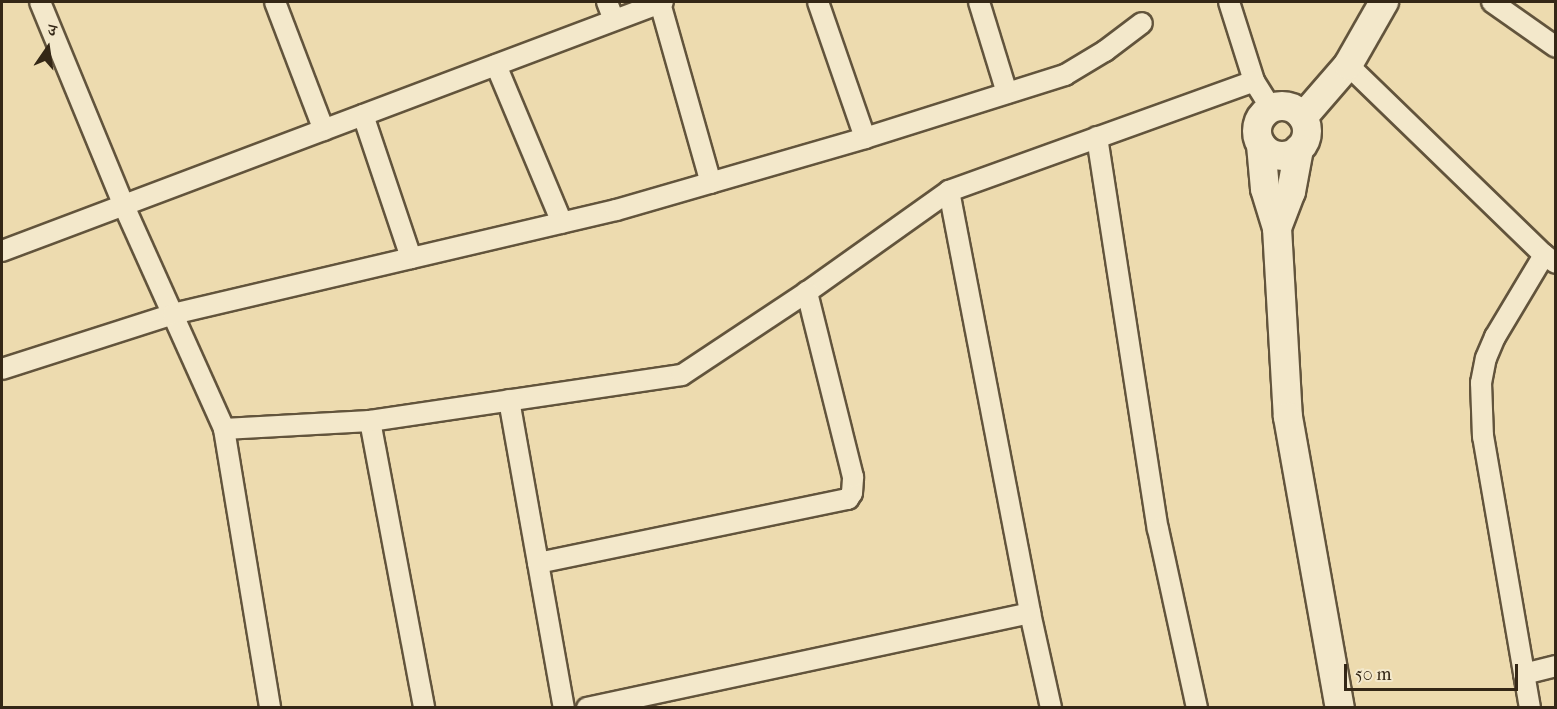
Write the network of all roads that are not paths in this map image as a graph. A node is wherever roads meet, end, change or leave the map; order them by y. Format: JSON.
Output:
{"nodes":[{"id":1,"x":40,"y":2,"type":"edge"},
{"id":2,"x":275,"y":2,"type":"edge"},
{"id":3,"x":607,"y":2,"type":"edge"},
{"id":4,"x":662,"y":2,"type":"edge"},
{"id":5,"x":818,"y":2,"type":"edge"},
{"id":6,"x":979,"y":2,"type":"edge"},
{"id":7,"x":1229,"y":2,"type":"edge"},
{"id":8,"x":1384,"y":2,"type":"edge"},
{"id":9,"x":1492,"y":2,"type":"edge"},
{"id":10,"x":614,"y":20,"type":"junction"},
{"id":11,"x":1142,"y":23,"type":"dead end"},
{"id":12,"x":1556,"y":47,"type":"edge"},
{"id":13,"x":496,"y":65,"type":"junction"},
{"id":14,"x":1348,"y":65,"type":"junction"},
{"id":15,"x":1254,"y":81,"type":"junction"},
{"id":16,"x":1007,"y":93,"type":"junction"},
{"id":17,"x":1271,"y":108,"type":"junction"},
{"id":18,"x":363,"y":115,"type":"junction"},
{"id":19,"x":1303,"y":117,"type":"junction"},
{"id":20,"x":324,"y":130,"type":"junction"},
{"id":21,"x":1097,"y":137,"type":"junction"},
{"id":22,"x":865,"y":138,"type":"junction"},
{"id":23,"x":1261,"y":145,"type":"junction"},
{"id":24,"x":1299,"y":149,"type":"junction"},
{"id":25,"x":711,"y":183,"type":"junction"},
{"id":26,"x":949,"y":191,"type":"junction"},
{"id":27,"x":124,"y":206,"type":"junction"},
{"id":28,"x":562,"y":223,"type":"junction"},
{"id":29,"x":1277,"y":228,"type":"junction"},
{"id":30,"x":2,"y":251,"type":"edge"},
{"id":31,"x":411,"y":258,"type":"junction"},
{"id":32,"x":1550,"y":259,"type":"edge"},
{"id":33,"x":807,"y":292,"type":"junction"},
{"id":34,"x":173,"y":314,"type":"junction"},
{"id":35,"x":2,"y":369,"type":"edge"},
{"id":36,"x":509,"y":400,"type":"junction"},
{"id":37,"x":370,"y":421,"type":"junction"},
{"id":38,"x":224,"y":429,"type":"junction"},
{"id":39,"x":538,"y":563,"type":"junction"},
{"id":40,"x":1030,"y":613,"type":"junction"},
{"id":41,"x":1556,"y":666,"type":"edge"},
{"id":42,"x":1524,"y":674,"type":"junction"},
{"id":43,"x":270,"y":708,"type":"edge"},
{"id":44,"x":424,"y":708,"type":"edge"},
{"id":45,"x":564,"y":708,"type":"edge"},
{"id":46,"x":587,"y":708,"type":"edge"},
{"id":47,"x":1052,"y":708,"type":"edge"},
{"id":48,"x":1197,"y":708,"type":"edge"},
{"id":49,"x":1340,"y":708,"type":"edge"},
{"id":50,"x":1530,"y":708,"type":"edge"}],
"edges":[{"from":1,"to":27,"type":"street"},
{"from":2,"to":20,"type":"street"},
{"from":3,"to":10,"type":"street"},
{"from":4,"to":10,"type":"street"},
{"from":4,"to":25,"type":"street"},
{"from":5,"to":22,"type":"street"},
{"from":6,"to":16,"type":"street"},
{"from":7,"to":15,"type":"street"},
{"from":8,"to":14,"type":"street"},
{"from":9,"to":12,"type":"street"},
{"from":10,"to":13,"type":"street"},
{"from":11,"to":16,"type":"street"},
{"from":13,"to":18,"type":"street"},
{"from":13,"to":28,"type":"street"},
{"from":14,"to":19,"type":"street"},
{"from":14,"to":32,"type":"street"},
{"from":15,"to":17,"type":"street"},
{"from":15,"to":21,"type":"street"},
{"from":16,"to":22,"type":"street"},
{"from":17,"to":19,"type":"street"},
{"from":17,"to":23,"type":"street"},
{"from":18,"to":20,"type":"street"},
{"from":18,"to":31,"type":"street"},
{"from":19,"to":24,"type":"street"},
{"from":20,"to":27,"type":"street"},
{"from":21,"to":26,"type":"street"},
{"from":21,"to":48,"type":"street"},
{"from":22,"to":25,"type":"street"},
{"from":23,"to":24,"type":"street"},
{"from":23,"to":29,"type":"street"},
{"from":24,"to":29,"type":"street"},
{"from":25,"to":28,"type":"street"},
{"from":26,"to":33,"type":"street"},
{"from":26,"to":40,"type":"street"},
{"from":27,"to":30,"type":"street"},
{"from":27,"to":34,"type":"street"},
{"from":28,"to":31,"type":"street"},
{"from":29,"to":49,"type":"street"},
{"from":31,"to":34,"type":"street"},
{"from":32,"to":42,"type":"street"},
{"from":33,"to":36,"type":"street"},
{"from":33,"to":39,"type":"street"},
{"from":34,"to":35,"type":"street"},
{"from":34,"to":38,"type":"street"},
{"from":36,"to":37,"type":"street"},
{"from":36,"to":39,"type":"street"},
{"from":37,"to":38,"type":"street"},
{"from":37,"to":44,"type":"street"},
{"from":38,"to":43,"type":"street"},
{"from":39,"to":45,"type":"street"},
{"from":40,"to":46,"type":"street"},
{"from":40,"to":47,"type":"street"},
{"from":41,"to":42,"type":"street"},
{"from":42,"to":50,"type":"street"}]}
